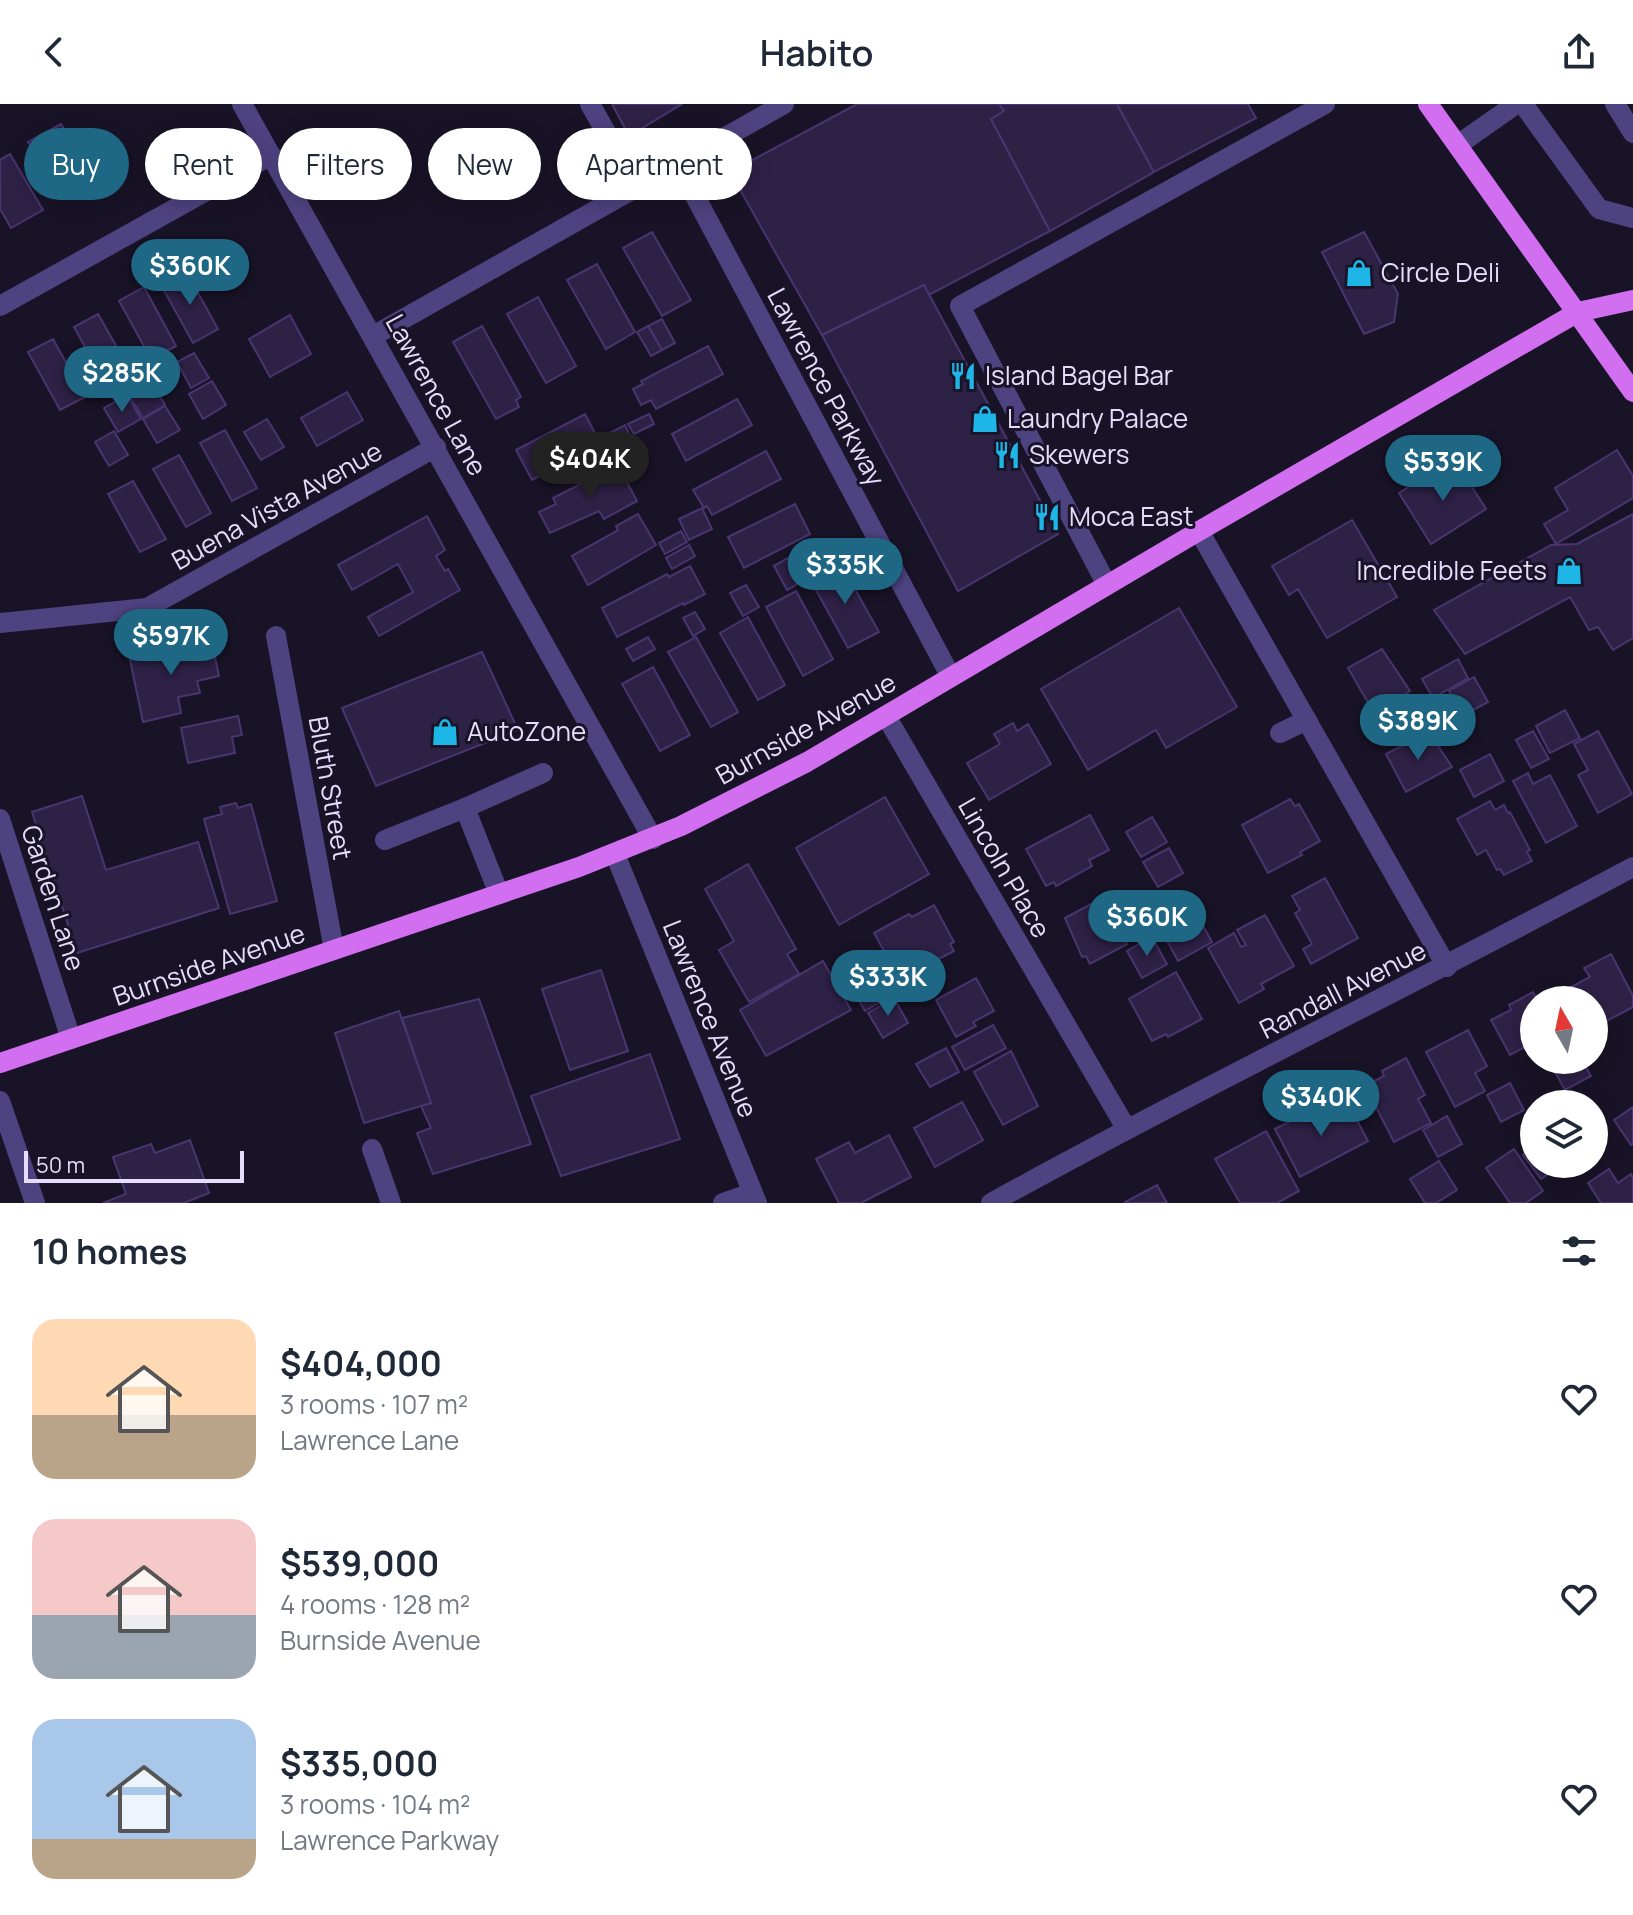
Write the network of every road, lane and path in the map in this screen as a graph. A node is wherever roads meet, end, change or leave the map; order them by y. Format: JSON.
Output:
{"nodes":[{"id":1,"x":242,"y":104,"type":"edge"},
{"id":2,"x":590,"y":104,"type":"edge"},
{"id":3,"x":784,"y":104,"type":"edge"},
{"id":4,"x":1325,"y":104,"type":"edge"},
{"id":5,"x":1428,"y":104,"type":"edge"},
{"id":6,"x":1516,"y":104,"type":"edge"},
{"id":7,"x":1523,"y":104,"type":"edge"},
{"id":8,"x":1615,"y":104,"type":"edge"},
{"id":9,"x":604,"y":128,"type":"edge"},
{"id":10,"x":742,"y":128,"type":"edge"},
{"id":11,"x":1633,"y":133,"type":"edge"},
{"id":12,"x":1459,"y":144,"type":"junction"},
{"id":13,"x":271,"y":155,"type":"junction"},
{"id":14,"x":614,"y":200,"type":"edge"},
{"id":15,"x":697,"y":200,"type":"edge"},
{"id":16,"x":1633,"y":218,"type":"edge"},
{"id":17,"x":1633,"y":300,"type":"edge"},
{"id":18,"x":0,"y":306,"type":"edge"},
{"id":19,"x":1578,"y":312,"type":"junction"},
{"id":20,"x":373,"y":336,"type":"junction"},
{"id":21,"x":1633,"y":392,"type":"edge"},
{"id":22,"x":436,"y":447,"type":"junction"},
{"id":23,"x":1199,"y":531,"type":"junction"},
{"id":24,"x":1107,"y":585,"type":"junction"},
{"id":25,"x":0,"y":623,"type":"edge"},
{"id":26,"x":276,"y":636,"type":"dead end"},
{"id":27,"x":951,"y":677,"type":"junction"},
{"id":28,"x":886,"y":716,"type":"junction"},
{"id":29,"x":1307,"y":720,"type":"junction"},
{"id":30,"x":1280,"y":733,"type":"dead end"},
{"id":31,"x":543,"y":773,"type":"dead end"},
{"id":32,"x":465,"y":808,"type":"junction"},
{"id":33,"x":0,"y":819,"type":"edge"},
{"id":34,"x":653,"y":839,"type":"junction"},
{"id":35,"x":385,"y":840,"type":"dead end"},
{"id":36,"x":615,"y":854,"type":"junction"},
{"id":37,"x":1633,"y":867,"type":"edge"},
{"id":38,"x":499,"y":894,"type":"junction"},
{"id":39,"x":334,"y":950,"type":"junction"},
{"id":40,"x":1447,"y":967,"type":"junction"},
{"id":41,"x":71,"y":1039,"type":"junction"},
{"id":42,"x":0,"y":1063,"type":"edge"},
{"id":43,"x":0,"y":1101,"type":"edge"},
{"id":44,"x":1126,"y":1128,"type":"junction"},
{"id":45,"x":372,"y":1149,"type":"dead end"},
{"id":46,"x":754,"y":1198,"type":"edge"},
{"id":47,"x":35,"y":1203,"type":"edge"},
{"id":48,"x":391,"y":1203,"type":"edge"},
{"id":49,"x":723,"y":1203,"type":"edge"},
{"id":50,"x":991,"y":1203,"type":"edge"}],
"edges":[{"from":1,"to":13,"type":"street","name":"Lawrence Lane"},
{"from":2,"to":9,"type":"street"},
{"from":3,"to":10,"type":"street"},
{"from":4,"to":24,"type":"street"},
{"from":5,"to":12,"type":"main road"},
{"from":6,"to":12,"type":"street"},
{"from":7,"to":16,"type":"street"},
{"from":8,"to":11,"type":"street"},
{"from":12,"to":19,"type":"main road"},
{"from":13,"to":18,"type":"street"},
{"from":13,"to":20,"type":"street","name":"Lawrence Lane"},
{"from":14,"to":20,"type":"street"},
{"from":15,"to":27,"type":"street","name":"Lawrence Parkway"},
{"from":17,"to":19,"type":"main road","name":"Burnside Avenue"},
{"from":19,"to":21,"type":"main road"},
{"from":19,"to":23,"type":"main road","name":"Burnside Avenue"},
{"from":20,"to":22,"type":"street","name":"Lawrence Lane"},
{"from":22,"to":25,"type":"street","name":"Buena Vista Avenue"},
{"from":22,"to":34,"type":"street","name":"Lawrence Lane"},
{"from":23,"to":24,"type":"main road","name":"Burnside Avenue"},
{"from":23,"to":29,"type":"street"},
{"from":24,"to":27,"type":"main road","name":"Burnside Avenue"},
{"from":26,"to":39,"type":"street","name":"Bluth Street"},
{"from":27,"to":28,"type":"main road","name":"Burnside Avenue"},
{"from":28,"to":34,"type":"main road","name":"Burnside Avenue"},
{"from":28,"to":44,"type":"street","name":"Lincoln Place"},
{"from":29,"to":30,"type":"street"},
{"from":29,"to":40,"type":"street"},
{"from":31,"to":32,"type":"street"},
{"from":32,"to":35,"type":"street"},
{"from":32,"to":38,"type":"street"},
{"from":33,"to":41,"type":"street","name":"Garden Lane"},
{"from":34,"to":36,"type":"main road","name":"Burnside Avenue"},
{"from":36,"to":38,"type":"main road","name":"Burnside Avenue"},
{"from":36,"to":46,"type":"street","name":"Lawrence Avenue"},
{"from":37,"to":40,"type":"street","name":"Randall Avenue"},
{"from":38,"to":39,"type":"main road","name":"Burnside Avenue"},
{"from":39,"to":41,"type":"main road","name":"Burnside Avenue"},
{"from":40,"to":44,"type":"street","name":"Randall Avenue"},
{"from":41,"to":42,"type":"main road","name":"Burnside Avenue"},
{"from":43,"to":47,"type":"street"},
{"from":44,"to":50,"type":"street","name":"Randall Avenue"},
{"from":45,"to":48,"type":"street"},
{"from":46,"to":49,"type":"street"}]}
